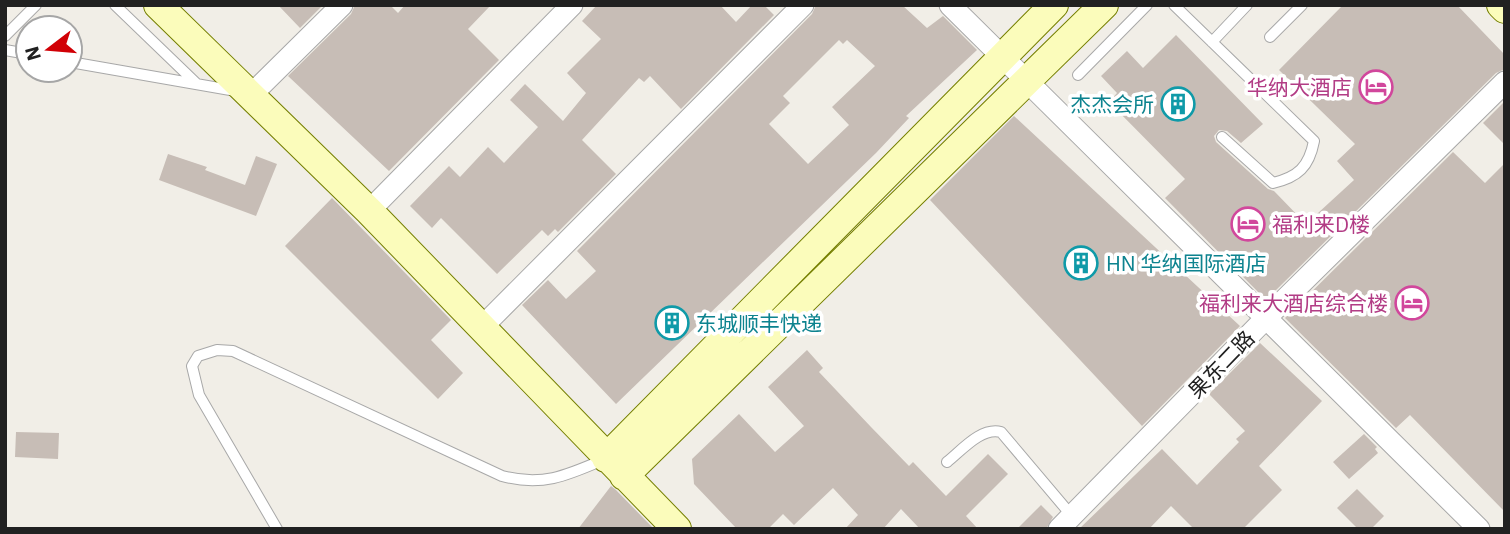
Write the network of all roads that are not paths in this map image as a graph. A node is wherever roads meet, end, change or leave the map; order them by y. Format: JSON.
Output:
{"nodes":[{"id":1,"x":36,"y":5,"type":"edge"},
{"id":2,"x":115,"y":5,"type":"edge"},
{"id":3,"x":158,"y":5,"type":"edge"},
{"id":4,"x":342,"y":5,"type":"edge"},
{"id":5,"x":572,"y":5,"type":"edge"},
{"id":6,"x":803,"y":5,"type":"edge"},
{"id":7,"x":950,"y":5,"type":"edge"},
{"id":8,"x":1054,"y":5,"type":"edge"},
{"id":9,"x":1104,"y":5,"type":"edge"},
{"id":10,"x":1147,"y":5,"type":"edge"},
{"id":11,"x":1174,"y":5,"type":"edge"},
{"id":12,"x":1247,"y":5,"type":"edge"},
{"id":13,"x":1302,"y":5,"type":"edge"},
{"id":14,"x":1501,"y":5,"type":"edge"},
{"id":15,"x":1505,"y":9,"type":"edge"},
{"id":16,"x":5,"y":36,"type":"edge"},
{"id":17,"x":1270,"y":37,"type":"dead end"},
{"id":18,"x":1212,"y":42,"type":"junction"},
{"id":19,"x":1002,"y":58,"type":"junction"},
{"id":20,"x":84,"y":64,"type":"edge"},
{"id":21,"x":1078,"y":75,"type":"dead end"},
{"id":22,"x":1029,"y":81,"type":"junction"},
{"id":23,"x":1505,"y":82,"type":"edge"},
{"id":24,"x":197,"y":84,"type":"junction"},
{"id":25,"x":251,"y":94,"type":"junction"},
{"id":26,"x":1222,"y":137,"type":"dead end"},
{"id":27,"x":369,"y":211,"type":"junction"},
{"id":28,"x":1266,"y":318,"type":"junction"},
{"id":29,"x":481,"y":328,"type":"junction"},
{"id":30,"x":947,"y":462,"type":"dead end"},
{"id":31,"x":615,"y":467,"type":"junction"},
{"id":32,"x":1066,"y":522,"type":"edge"},
{"id":33,"x":277,"y":529,"type":"edge"},
{"id":34,"x":677,"y":529,"type":"edge"},
{"id":35,"x":1479,"y":529,"type":"edge"}],
"edges":[{"from":1,"to":16,"type":"lane"},
{"from":2,"to":24,"type":"lane"},
{"from":3,"to":25,"type":"street"},
{"from":4,"to":25,"type":"street"},
{"from":5,"to":27,"type":"street"},
{"from":6,"to":29,"type":"street"},
{"from":7,"to":19,"type":"street"},
{"from":8,"to":19,"type":"street"},
{"from":9,"to":22,"type":"street"},
{"from":10,"to":21,"type":"lane"},
{"from":11,"to":18,"type":"lane"},
{"from":12,"to":18,"type":"lane"},
{"from":13,"to":17,"type":"lane"},
{"from":14,"to":15,"type":"street"},
{"from":18,"to":26,"type":"lane"},
{"from":19,"to":22,"type":"street"},
{"from":19,"to":31,"type":"street"},
{"from":20,"to":24,"type":"lane"},
{"from":22,"to":28,"type":"street"},
{"from":22,"to":31,"type":"street"},
{"from":23,"to":28,"type":"street","name":"果东二路"},
{"from":24,"to":25,"type":"lane"},
{"from":25,"to":27,"type":"street"},
{"from":27,"to":29,"type":"street"},
{"from":28,"to":32,"type":"street","name":"果东二路"},
{"from":28,"to":35,"type":"street"},
{"from":29,"to":31,"type":"street"},
{"from":30,"to":32,"type":"lane"},
{"from":31,"to":33,"type":"lane"},
{"from":31,"to":34,"type":"street"}]}
